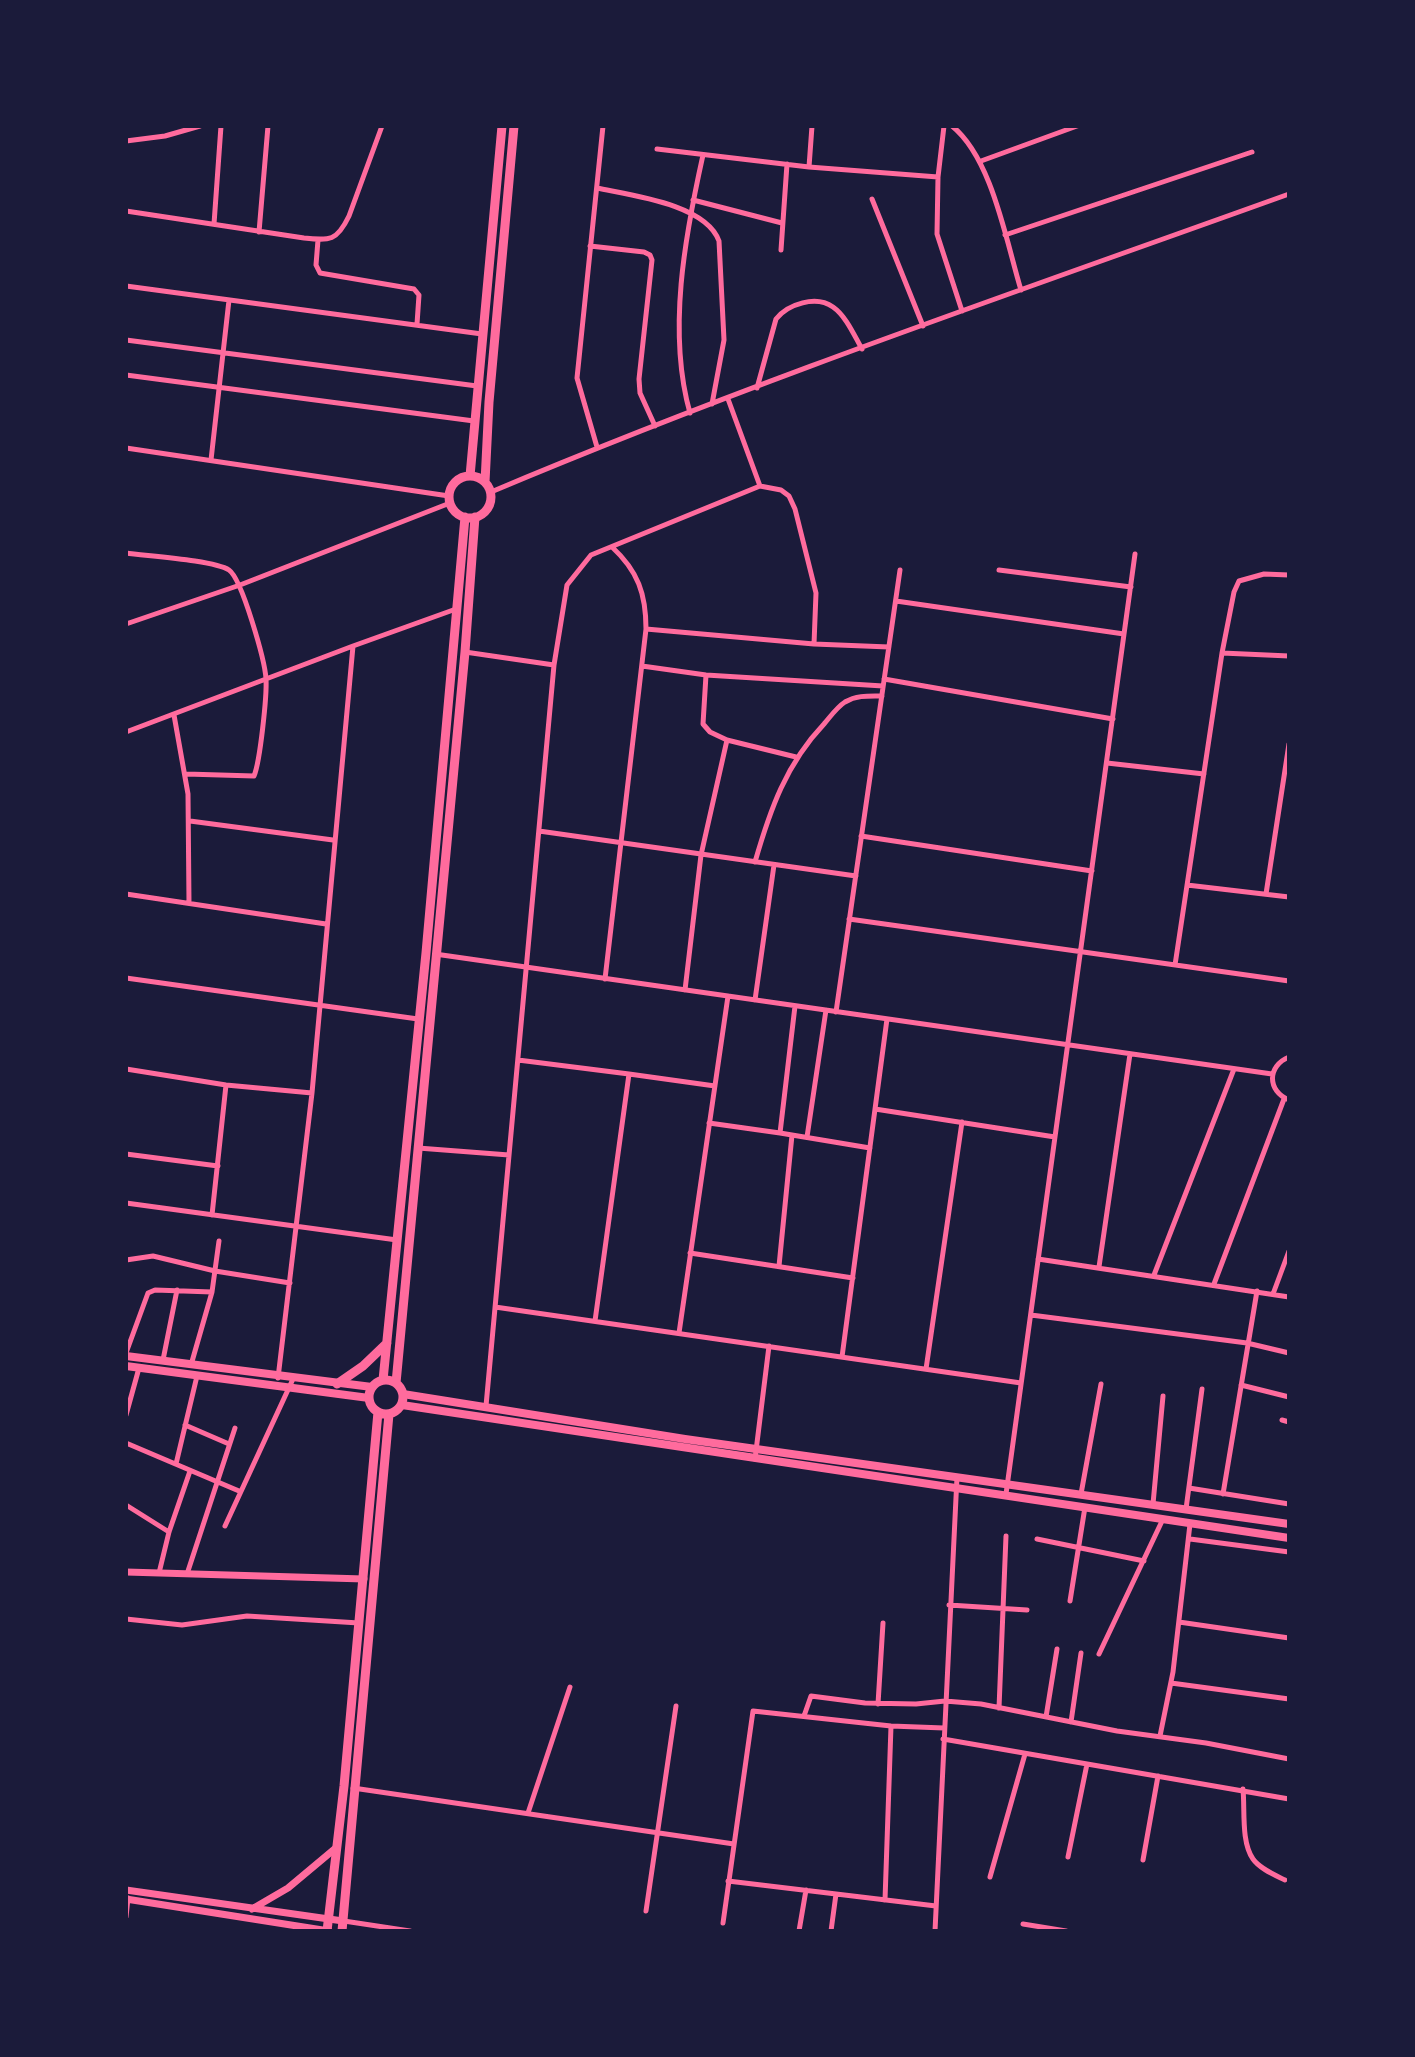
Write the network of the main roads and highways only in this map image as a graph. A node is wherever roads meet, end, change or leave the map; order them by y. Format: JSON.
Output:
{"nodes":[{"id":1,"x":502,"y":126,"type":"edge"},
{"id":2,"x":514,"y":126,"type":"edge"},
{"id":3,"x":470,"y":476,"type":"junction"},
{"id":4,"x":485,"y":482,"type":"junction"},
{"id":5,"x":470,"y":517,"type":"junction"},
{"id":6,"x":430,"y":954,"type":"junction"},
{"id":7,"x":412,"y":1147,"type":"junction"},
{"id":8,"x":387,"y":1343,"type":"junction"},
{"id":9,"x":126,"y":1354,"type":"edge"},
{"id":10,"x":126,"y":1366,"type":"edge"},
{"id":11,"x":383,"y":1380,"type":"junction"},
{"id":12,"x":278,"y":1381,"type":"junction"},
{"id":13,"x":396,"y":1383,"type":"junction"},
{"id":14,"x":291,"y":1384,"type":"junction"},
{"id":15,"x":337,"y":1384,"type":"junction"},
{"id":16,"x":372,"y":1387,"type":"junction"},
{"id":17,"x":369,"y":1398,"type":"junction"},
{"id":18,"x":403,"y":1399,"type":"junction"},
{"id":19,"x":384,"y":1413,"type":"junction"},
{"id":20,"x":755,"y":1454,"type":"junction"},
{"id":21,"x":1007,"y":1489,"type":"junction"},
{"id":22,"x":1289,"y":1524,"type":"edge"},
{"id":23,"x":1289,"y":1538,"type":"edge"},
{"id":24,"x":349,"y":1787,"type":"junction"},
{"id":25,"x":343,"y":1926,"type":"edge"},
{"id":26,"x":328,"y":1931,"type":"edge"}],
"edges":[{"from":1,"to":3,"type":"main road"},
{"from":2,"to":4,"type":"main road"},
{"from":3,"to":4,"type":"main road"},
{"from":3,"to":5,"type":"main road"},
{"from":4,"to":5,"type":"main road"},
{"from":5,"to":6,"type":"main road"},
{"from":5,"to":6,"type":"main road"},
{"from":6,"to":7,"type":"main road"},
{"from":6,"to":7,"type":"main road"},
{"from":7,"to":8,"type":"main road"},
{"from":7,"to":13,"type":"main road"},
{"from":8,"to":11,"type":"main road"},
{"from":8,"to":15,"type":"main road"},
{"from":9,"to":12,"type":"main road"},
{"from":10,"to":12,"type":"main road"},
{"from":11,"to":13,"type":"main road"},
{"from":11,"to":16,"type":"main road"},
{"from":12,"to":14,"type":"main road"},
{"from":13,"to":18,"type":"main road"},
{"from":14,"to":15,"type":"main road"},
{"from":14,"to":17,"type":"main road"},
{"from":15,"to":16,"type":"main road"},
{"from":16,"to":17,"type":"main road"},
{"from":17,"to":19,"type":"main road"},
{"from":18,"to":19,"type":"main road"},
{"from":18,"to":20,"type":"main road"},
{"from":18,"to":20,"type":"main road"},
{"from":19,"to":24,"type":"main road"},
{"from":19,"to":24,"type":"main road"},
{"from":20,"to":21,"type":"main road"},
{"from":21,"to":22,"type":"main road"},
{"from":21,"to":23,"type":"main road"},
{"from":24,"to":25,"type":"main road"},
{"from":24,"to":26,"type":"main road"}]}
